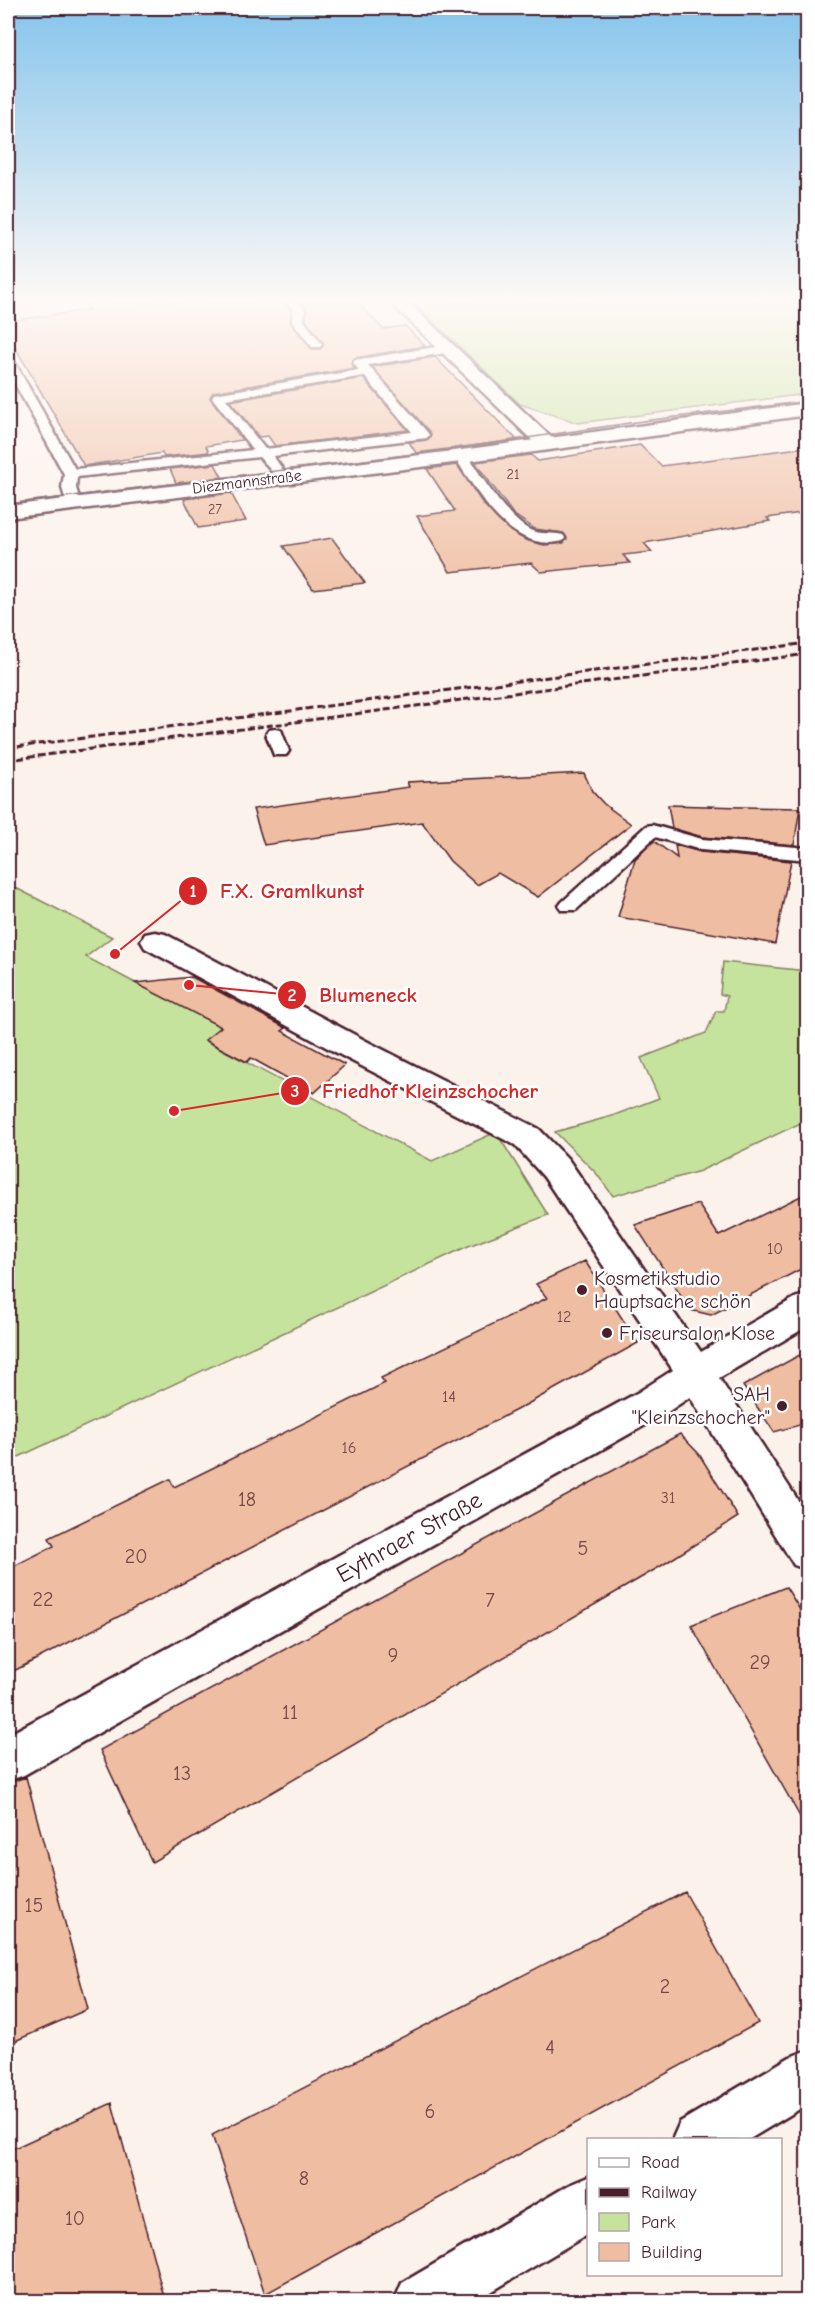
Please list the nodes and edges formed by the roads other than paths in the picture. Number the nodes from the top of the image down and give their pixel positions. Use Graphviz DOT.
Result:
graph roads {
  1 [pos="35,410"];
  2 [pos="228,410"];
  3 [pos="400,410"];
  4 [pos="511,410"];
  5 [pos="801,410"];
  6 [pos="547,444"];
  7 [pos="262,453"];
  8 [pos="461,456"];
  9 [pos="71,474"];
  10 [pos="282,478"];
  11 [pos="74,504"];
  12 [pos="8,512"];
  13 [pos="558,538"];
  14 [pos="275,734"];
  15 [pos="280,751"];
  16 [pos="807,854"];
  17 [pos="569,906"];
  18 [pos="155,941"];
  19 [pos="807,1308"];
  20 [pos="696,1374"];
  21 [pos="807,1552"];
  22 [pos="8,1759"];
  23 [pos="807,2075"];
  24 [pos="700,2138"];
  25 [pos="587,2205"];
  26 [pos="421,2301"];
  1 -- 9 [label="lane"];
  2 -- 7 [label="lane"];
  3 -- 7 [label="lane"];
  4 -- 6 [label="street"];
  5 -- 6 [label="street, Diezmannstraße"];
  6 -- 8 [label="street, Diezmannstraße"];
  7 -- 9 [label="lane"];
  7 -- 10 [label="lane"];
  8 -- 10 [label="street, Diezmannstraße"];
  8 -- 13 [label="lane"];
  9 -- 11 [label="lane"];
  10 -- 11 [label="street, Diezmannstraße"];
  11 -- 12 [label="street, Diezmannstraße"];
  14 -- 15 [label="lane"];
  16 -- 17 [label="lane"];
  18 -- 20 [label="street"];
  19 -- 20 [label="street, Eythraer Straße"];
  20 -- 21 [label="street"];
  20 -- 22 [label="street, Eythraer Straße"];
  23 -- 24 [label="street"];
  25 -- 26 [label="street"];
}
